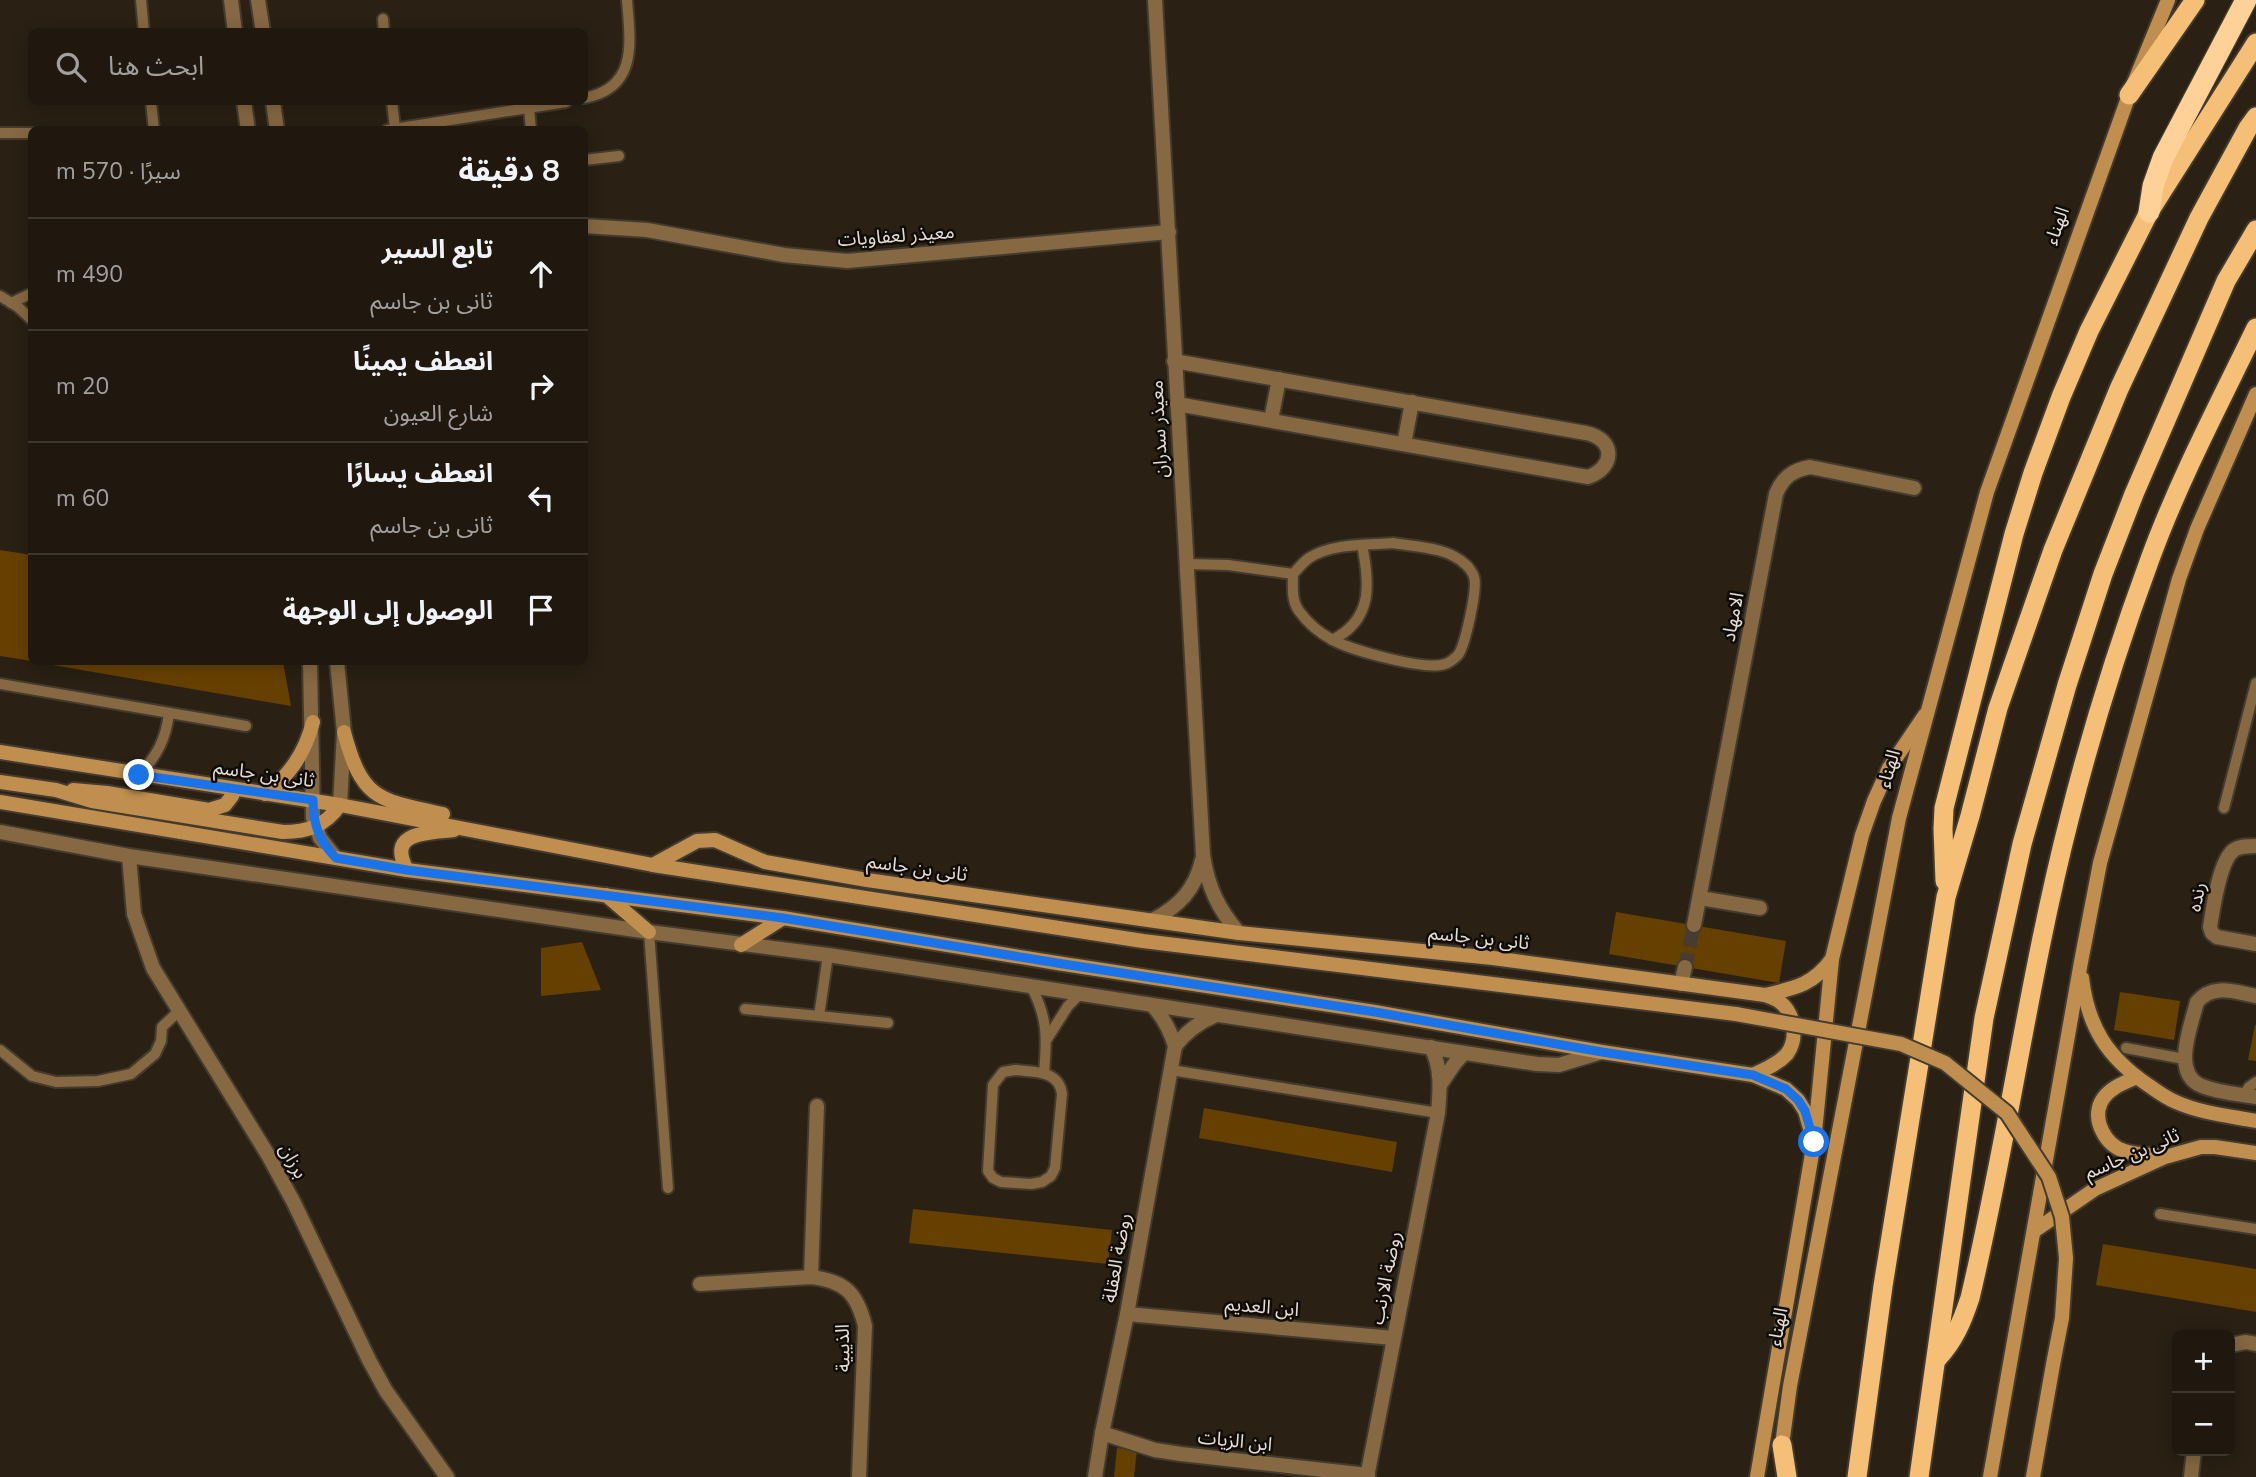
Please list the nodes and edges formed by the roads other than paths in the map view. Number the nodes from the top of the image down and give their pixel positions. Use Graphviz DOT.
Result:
graph roads {
  1 [pos="141,0"];
  2 [pos="231,0"];
  3 [pos="258,0"];
  4 [pos="627,0"];
  5 [pos="1155,0"];
  6 [pos="2168,0"];
  7 [pos="2195,0"];
  8 [pos="2246,0"];
  9 [pos="383,19"];
  10 [pos="144,28"];
  11 [pos="234,28"];
  12 [pos="262,28"];
  13 [pos="384,28"];
  14 [pos="2256,43"];
  15 [pos="2129,95"];
  16 [pos="588,98"];
  17 [pos="151,105"];
  18 [pos="244,105"];
  19 [pos="273,105"];
  20 [pos="392,105"];
  21 [pos="548,105"];
  22 [pos="529,108"];
  23 [pos="2256,117"];
  24 [pos="154,126"];
  25 [pos="247,126"];
  26 [pos="276,126"];
  27 [pos="391,126"];
  28 [pos="411,126"];
  29 [pos="531,126"];
  30 [pos="0,133"];
  31 [pos="28,133"];
  32 [pos="620,156"];
  33 [pos="588,160"];
  34 [pos="2148,212"];
  35 [pos="588,226"];
  36 [pos="2256,230"];
  37 [pos="1169,232"];
  38 [pos="28,295"];
  39 [pos="0,296"];
  40 [pos="11,303"];
  41 [pos="28,317"];
  42 [pos="2256,328"];
  43 [pos="1174,361"];
  44 [pos="1279,379"];
  45 [pos="1412,402"];
  46 [pos="2254,402"];
  47 [pos="1177,404"];
  48 [pos="1271,420"];
  49 [pos="1404,444"];
  50 [pos="1914,488"];
  51 [pos="1362,545"];
  52 [pos="1186,564"];
  53 [pos="1293,574"];
  54 [pos="1332,640"];
  55 [pos="310,665"];
  56 [pos="337,665"];
  57 [pos="2256,683"];
  58 [pos="0,684"];
  59 [pos="1930,708"];
  60 [pos="169,713"];
  61 [pos="313,722"];
  62 [pos="246,726"];
  63 [pos="344,732"];
  64 [pos="0,752"];
  65 [pos="139,775"];
  66 [pos="0,782"];
  67 [pos="56,790"];
  68 [pos="234,790"];
  69 [pos="265,794"];
  70 [pos="313,800"];
  71 [pos="0,802"];
  72 [pos="340,805"];
  73 [pos="2224,808"];
  74 [pos="316,827"];
  75 [pos="469,828"];
  76 [pos="0,832"];
  77 [pos="2256,846"];
  78 [pos="592,854"];
  79 [pos="1203,855"];
  80 [pos="129,856"];
  81 [pos="336,858"];
  82 [pos="653,865"];
  83 [pos="407,870"];
  84 [pos="605,894"];
  85 [pos="1946,897"];
  86 [pos="1700,898"];
  87 [pos="1760,908"];
  88 [pos="783,918"];
  89 [pos="1153,920"];
  90 [pos="1694,925"];
  91 [pos="649,932"];
  92 [pos="1239,933"];
  93 [pos="2256,944"];
  94 [pos="741,945"];
  95 [pos="828,955"];
  96 [pos="1832,959"];
  97 [pos="2081,962"];
  98 [pos="1685,967"];
  99 [pos="1681,984"];
  100 [pos="1032,988"];
  101 [pos="1079,995"];
  102 [pos="1765,995"];
  103 [pos="2256,996"];
  104 [pos="1153,1006"];
  105 [pos="745,1009"];
  106 [pos="180,1010"];
  107 [pos="1217,1014"];
  108 [pos="819,1016"];
  109 [pos="888,1024"];
  110 [pos="1047,1039"];
  111 [pos="1175,1046"];
  112 [pos="1431,1048"];
  113 [pos="2126,1048"];
  114 [pos="0,1050"];
  115 [pos="1602,1052"];
  116 [pos="1464,1053"];
  117 [pos="2184,1059"];
  118 [pos="1171,1070"];
  119 [pos="1044,1073"];
  120 [pos="1753,1075"];
  121 [pos="2137,1077"];
  122 [pos="2256,1082"];
  123 [pos="1440,1085"];
  124 [pos="2250,1096"];
  125 [pos="817,1106"];
  126 [pos="1438,1113"];
  127 [pos="2256,1121"];
  128 [pos="1814,1142"];
  129 [pos="2256,1153"];
  130 [pos="2165,1157"];
  131 [pos="668,1188"];
  132 [pos="2160,1214"];
  133 [pos="2256,1228"];
  134 [pos="2035,1231"];
  135 [pos="811,1277"];
  136 [pos="700,1283"];
  137 [pos="1127,1314"];
  138 [pos="1394,1338"];
  139 [pos="2235,1344"];
  140 [pos="2256,1344"];
  141 [pos="1936,1360"];
  142 [pos="1102,1433"];
  143 [pos="1782,1445"];
  144 [pos="2193,1456"];
  145 [pos="1367,1476"];
  146 [pos="447,1477"];
  147 [pos="859,1477"];
  148 [pos="1095,1477"];
  149 [pos="1756,1477"];
  150 [pos="1777,1477"];
  151 [pos="1787,1477"];
  152 [pos="1857,1477"];
  153 [pos="1919,1477"];
  154 [pos="1990,1477"];
  155 [pos="2033,1477"];
  156 [pos="2191,1477"];
  1 -- 10 [label="lane"];
  2 -- 11 [label="street"];
  3 -- 12 [label="street"];
  4 -- 16 [label="lane"];
  5 -- 37 [label="street, معيذر سدران"];
  6 -- 15 [label="main road, الهناء"];
  7 -- 15 [label="highway"];
  8 -- 34 [label="highway"];
  9 -- 13 [label="lane"];
  14 -- 34 [label="highway"];
  15 -- 59 [label="main road, الهناء"];
  17 -- 24 [label="lane"];
  18 -- 25 [label="street"];
  19 -- 26 [label="street"];
  20 -- 27 [label="lane"];
  21 -- 22 [label="lane"];
  22 -- 28 [label="lane"];
  22 -- 29 [label="lane"];
  23 -- 85 [label="highway"];
  30 -- 31 [label="lane"];
  32 -- 33 [label="lane"];
  34 -- 85 [label="highway"];
  35 -- 37 [label="street, معيذر لعفاويات"];
  36 -- 141 [label="highway"];
  37 -- 43 [label="street, معيذر سدران"];
  38 -- 40 [label="lane"];
  39 -- 40 [label="lane"];
  40 -- 41 [label="lane"];
  42 -- 141 [label="highway"];
  43 -- 44 [label="street"];
  43 -- 47 [label="street, معيذر سدران"];
  44 -- 45 [label="street"];
  44 -- 48 [label="street"];
  45 -- 49 [label="street"];
  45 -- 49 [label="street"];
  46 -- 97 [label="main road"];
  47 -- 48 [label="street"];
  47 -- 52 [label="street, معيذر سدران"];
  48 -- 49 [label="street"];
  50 -- 86 [label="street, الامهاد"];
  51 -- 53 [label="lane"];
  51 -- 54 [label="lane"];
  51 -- 54 [label="lane"];
  52 -- 53 [label="lane"];
  52 -- 79 [label="street, معيذر سدران"];
  53 -- 54 [label="lane"];
  55 -- 61 [label="street"];
  56 -- 63 [label="street"];
  57 -- 73 [label="lane"];
  58 -- 60 [label="lane"];
  59 -- 96 [label="main road"];
  59 -- 143 [label="main road, الهناء"];
  60 -- 62 [label="lane"];
  60 -- 65 [label="lane"];
  61 -- 69 [label="main road"];
  61 -- 70 [label="street"];
  63 -- 72 [label="street"];
  63 -- 78 [label="main road"];
  64 -- 65 [label="main road, ثانى بن جاسم"];
  65 -- 68 [label="main road, ثانى بن جاسم"];
  66 -- 67 [label="main road"];
  67 -- 68 [label="main road"];
  67 -- 74 [label="main road"];
  68 -- 69 [label="main road, ثانى بن جاسم"];
  69 -- 70 [label="main road, ثانى بن جاسم"];
  70 -- 72 [label="main road, ثانى بن جاسم"];
  70 -- 74 [label="street"];
  71 -- 81 [label="main road"];
  72 -- 74 [label="main road"];
  72 -- 75 [label="main road, ثانى بن جاسم"];
  74 -- 81 [label="street"];
  75 -- 78 [label="main road, ثانى بن جاسم"];
  75 -- 83 [label="main road"];
  76 -- 80 [label="street"];
  77 -- 93 [label="street, رنده"];
  78 -- 82 [label="main road, ثانى بن جاسم"];
  79 -- 89 [label="street, معيذر سدران"];
  79 -- 92 [label="street, معيذر سدران"];
  80 -- 91 [label="street"];
  80 -- 106 [label="street, برزان"];
  81 -- 83 [label="main road"];
  82 -- 89 [label="main road, ثانى بن جاسم"];
  82 -- 155 [label="main road, bridge"];
  83 -- 84 [label="main road"];
  84 -- 88 [label="main road"];
  84 -- 91 [label="main road"];
  85 -- 152 [label="highway"];
  86 -- 87 [label="street"];
  86 -- 90 [label="street, الامهاد"];
  88 -- 94 [label="main road"];
  88 -- 115 [label="main road"];
  89 -- 92 [label="main road, ثانى بن جاسم"];
  91 -- 94 [label="street"];
  91 -- 131 [label="lane"];
  92 -- 99 [label="main road, ثانى بن جاسم"];
  94 -- 95 [label="street"];
  95 -- 100 [label="street"];
  95 -- 108 [label="lane"];
  96 -- 102 [label="main road, ثانى بن جاسم"];
  96 -- 128 [label="main road"];
  97 -- 121 [label="main road, ثانى بن جاسم"];
  97 -- 134 [label="main road"];
  98 -- 99 [label="street"];
  99 -- 102 [label="main road, ثانى بن جاسم"];
  100 -- 101 [label="street"];
  100 -- 110 [label="lane"];
  101 -- 104 [label="street"];
  101 -- 110 [label="lane"];
  102 -- 120 [label="main road"];
  103 -- 117 [label="street"];
  104 -- 107 [label="street"];
  104 -- 111 [label="street"];
  105 -- 108 [label="lane"];
  106 -- 114 [label="lane"];
  106 -- 146 [label="street, برزان"];
  107 -- 111 [label="street"];
  107 -- 112 [label="street"];
  108 -- 109 [label="lane"];
  110 -- 119 [label="lane"];
  111 -- 118 [label="street, روضة العقلة"];
  112 -- 116 [label="street"];
  112 -- 123 [label="street, روضة الارنب"];
  113 -- 117 [label="lane"];
  115 -- 116 [label="street"];
  115 -- 120 [label="main road"];
  116 -- 123 [label="street"];
  117 -- 124 [label="street"];
  118 -- 126 [label="lane"];
  118 -- 137 [label="street, روضة العقلة"];
  119 -- 119 [label="lane"];
  120 -- 128 [label="main road"];
  121 -- 127 [label="main road, ثانى بن جاسم"];
  121 -- 130 [label="main road"];
  122 -- 124 [label="lane"];
  123 -- 126 [label="street, روضة الارنب"];
  125 -- 135 [label="street"];
  126 -- 138 [label="street, روضة الارنب"];
  128 -- 149 [label="main road"];
  129 -- 130 [label="main road, ثانى بن جاسم"];
  130 -- 134 [label="main road, ثانى بن جاسم"];
  132 -- 133 [label="lane"];
  134 -- 154 [label="main road"];
  135 -- 136 [label="street, الذيبية"];
  135 -- 147 [label="street, الذيبية"];
  137 -- 138 [label="street, ابن العديم"];
  137 -- 142 [label="street, روضة العقلة"];
  138 -- 145 [label="street, روضة الارنب"];
  139 -- 140 [label="street"];
  141 -- 153 [label="highway"];
  142 -- 145 [label="street, ابن الزيات"];
  142 -- 148 [label="street, روضة العقلة"];
  143 -- 150 [label="main road, الهناء"];
  143 -- 151 [label="highway"];
  144 -- 156 [label="street"];
}
